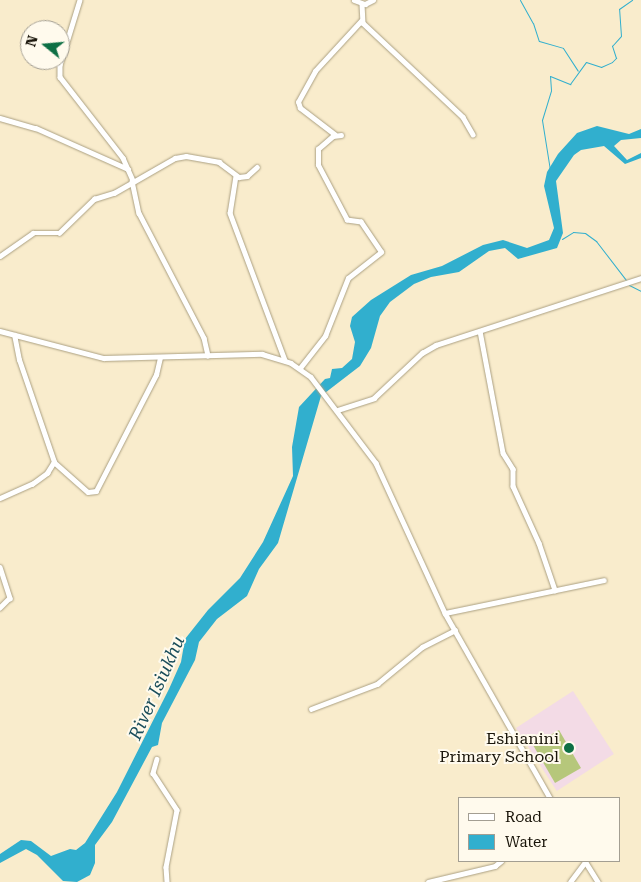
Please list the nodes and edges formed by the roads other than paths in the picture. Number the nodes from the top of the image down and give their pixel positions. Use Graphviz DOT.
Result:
graph roads {
  1 [pos="80,0"];
  2 [pos="354,0"];
  3 [pos="373,0"];
  4 [pos="362,4"];
  5 [pos="361,21"];
  6 [pos="0,118"];
  7 [pos="473,134"];
  8 [pos="335,135"];
  9 [pos="341,135"];
  10 [pos="257,167"];
  11 [pos="128,169"];
  12 [pos="236,176"];
  13 [pos="133,181"];
  14 [pos="0,256"];
  15 [pos="641,278"];
  16 [pos="0,331"];
  17 [pos="480,331"];
  18 [pos="14,335"];
  19 [pos="208,356"];
  20 [pos="160,358"];
  21 [pos="285,360"];
  22 [pos="300,368"];
  23 [pos="338,410"];
  24 [pos="54,462"];
  25 [pos="0,498"];
  26 [pos="0,567"];
  27 [pos="604,580"];
  28 [pos="555,590"];
  29 [pos="0,608"];
  30 [pos="445,613"];
  31 [pos="454,630"];
  32 [pos="311,709"];
  33 [pos="156,759"];
  34 [pos="549,797"];
  35 [pos="501,862"];
  36 [pos="585,862"];
  37 [pos="587,862"];
  38 [pos="167,882"];
  39 [pos="428,882"];
  40 [pos="570,882"];
  41 [pos="598,882"];
  1 -- 11 [label="street"];
  2 -- 4 [label="street"];
  3 -- 4 [label="street"];
  4 -- 5 [label="street"];
  5 -- 7 [label="street"];
  5 -- 8 [label="street"];
  6 -- 11 [label="street"];
  8 -- 9 [label="street"];
  8 -- 22 [label="street"];
  10 -- 12 [label="street"];
  11 -- 13 [label="street"];
  12 -- 13 [label="street"];
  12 -- 21 [label="street"];
  13 -- 14 [label="street"];
  13 -- 19 [label="street"];
  15 -- 17 [label="street"];
  16 -- 18 [label="street"];
  17 -- 23 [label="street"];
  17 -- 28 [label="street"];
  18 -- 20 [label="street"];
  18 -- 24 [label="street"];
  19 -- 20 [label="street"];
  19 -- 21 [label="street"];
  20 -- 24 [label="street"];
  21 -- 22 [label="street"];
  22 -- 23 [label="street"];
  23 -- 30 [label="street"];
  24 -- 25 [label="street"];
  26 -- 29 [label="street"];
  27 -- 28 [label="street"];
  28 -- 30 [label="street"];
  30 -- 31 [label="street"];
  31 -- 32 [label="street"];
  31 -- 34 [label="street"];
  33 -- 38 [label="street"];
  35 -- 39 [label="street"];
  36 -- 40 [label="street"];
  37 -- 41 [label="street"];
}
